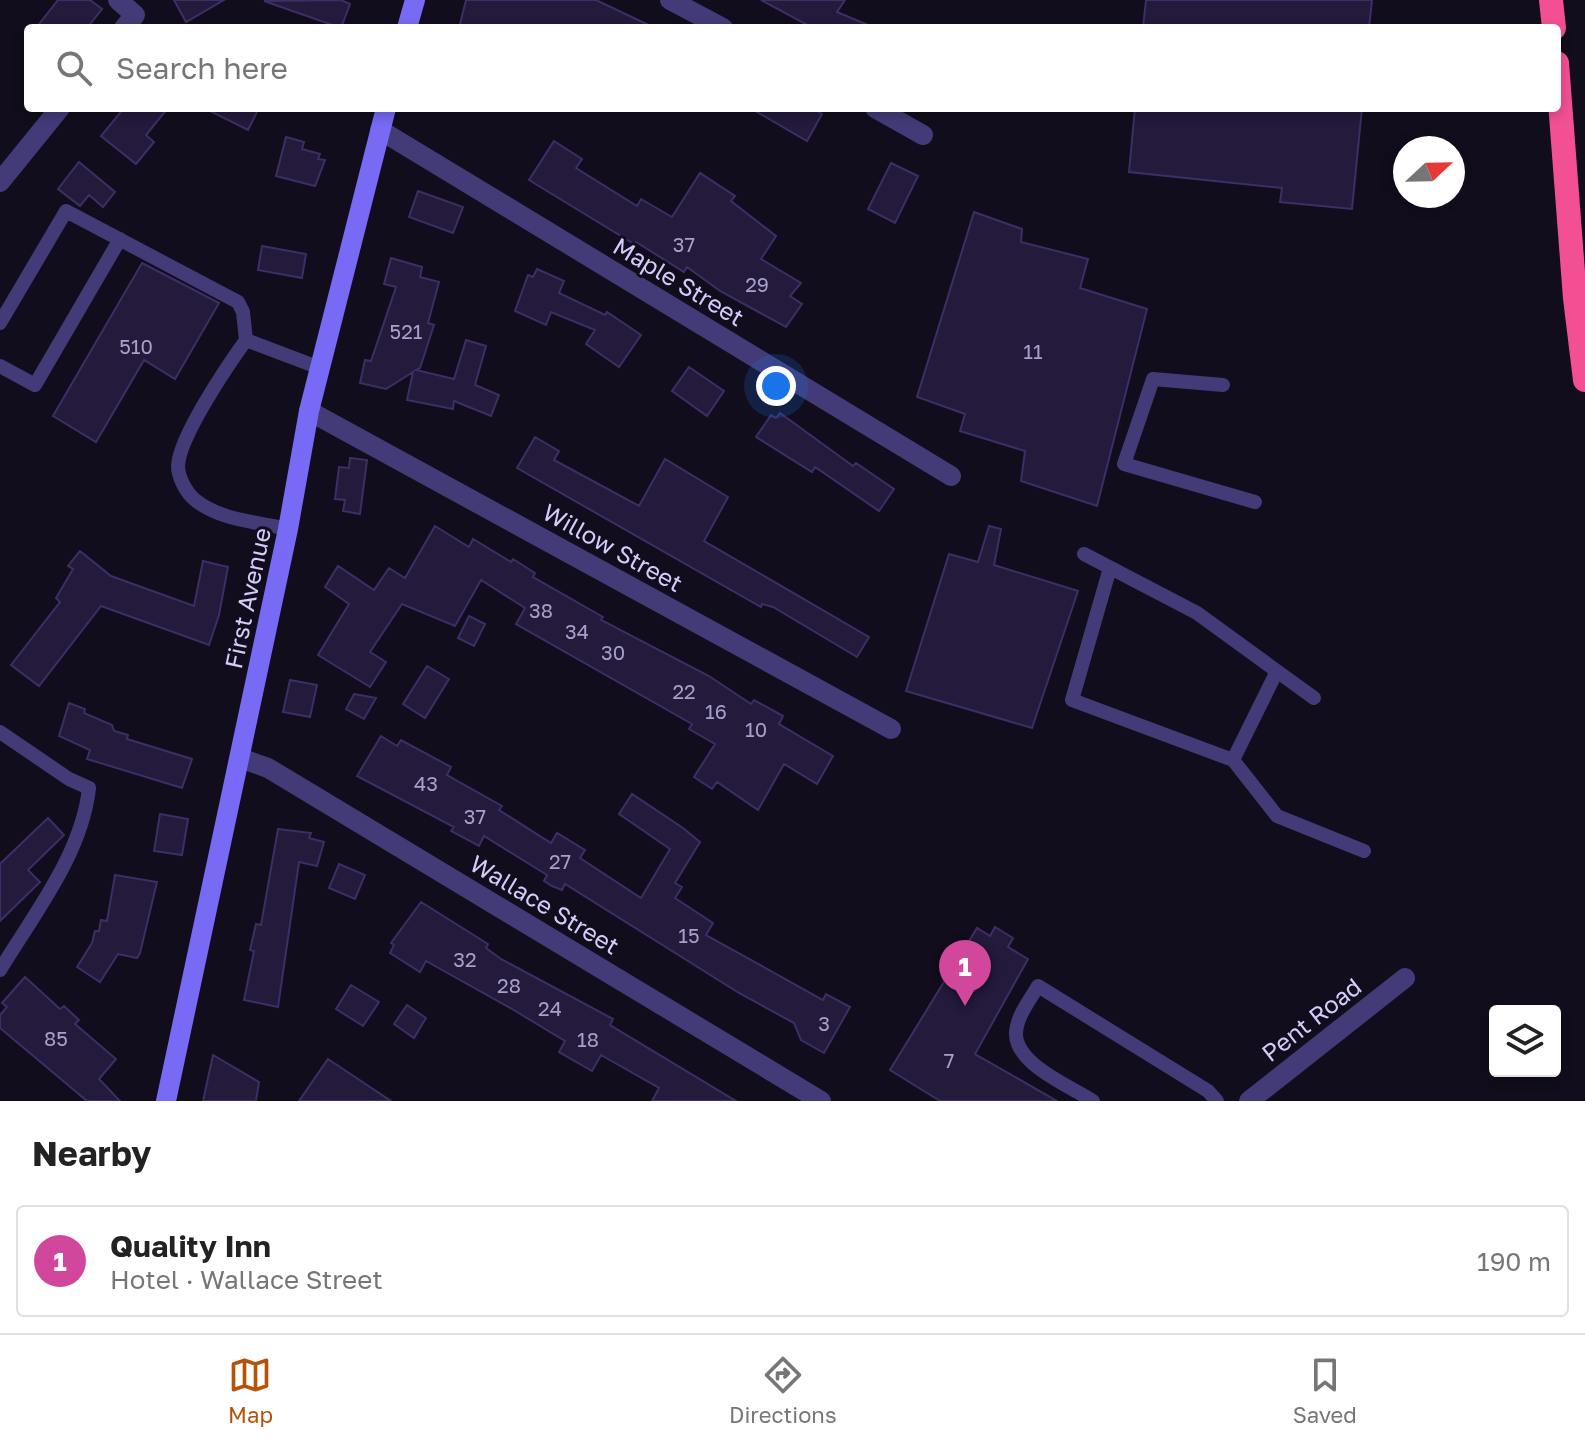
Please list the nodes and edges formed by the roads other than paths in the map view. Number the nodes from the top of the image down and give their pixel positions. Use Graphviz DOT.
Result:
graph roads {
  1 [pos="118,0"];
  2 [pos="415,0"];
  3 [pos="670,0"];
  4 [pos="1551,0"];
  5 [pos="129,21"];
  6 [pos="408,24"];
  7 [pos="715,24"];
  8 [pos="1554,24"];
  9 [pos="57,112"];
  10 [pos="385,112"];
  11 [pos="882,112"];
  12 [pos="1561,112"];
  13 [pos="380,130"];
  14 [pos="923,135"];
  15 [pos="0,182"];
  16 [pos="120,239"];
  17 [pos="0,323"];
  18 [pos="246,340"];
  19 [pos="0,366"];
  20 [pos="320,368"];
  21 [pos="1585,380"];
  22 [pos="1223,385"];
  23 [pos="309,411"];
  24 [pos="951,476"];
  25 [pos="1255,502"];
  26 [pos="288,529"];
  27 [pos="1084,554"];
  28 [pos="1110,568"];
  29 [pos="1277,671"];
  30 [pos="1314,698"];
  31 [pos="891,729"];
  32 [pos="0,732"];
  33 [pos="240,758"];
  34 [pos="1233,760"];
  35 [pos="1364,851"];
  36 [pos="0,970"];
  37 [pos="1405,978"];
  38 [pos="166,1101"];
  39 [pos="821,1101"];
  40 [pos="1093,1101"];
  41 [pos="1217,1101"];
  42 [pos="1249,1101"];
  1 -- 5 [label="street"];
  2 -- 6 [label="main road"];
  3 -- 7 [label="street"];
  4 -- 8 [label="highway"];
  9 -- 15 [label="street"];
  10 -- 13 [label="main road, First Avenue"];
  11 -- 14 [label="street"];
  12 -- 21 [label="highway"];
  13 -- 20 [label="main road, First Avenue"];
  13 -- 24 [label="street, Maple Street"];
  16 -- 17 [label="lane"];
  16 -- 18 [label="lane"];
  16 -- 19 [label="lane"];
  18 -- 20 [label="lane"];
  18 -- 26 [label="lane"];
  20 -- 23 [label="main road, First Avenue"];
  22 -- 25 [label="lane"];
  23 -- 26 [label="main road, First Avenue"];
  23 -- 31 [label="street, Willow Street"];
  26 -- 33 [label="main road, First Avenue"];
  27 -- 28 [label="lane"];
  28 -- 29 [label="lane"];
  28 -- 34 [label="lane"];
  29 -- 30 [label="lane"];
  29 -- 34 [label="lane"];
  32 -- 36 [label="lane"];
  33 -- 38 [label="main road, First Avenue"];
  33 -- 39 [label="street, Wallace Street"];
  34 -- 35 [label="lane"];
  37 -- 42 [label="street, Pent Road"];
  40 -- 41 [label="lane"];
}
